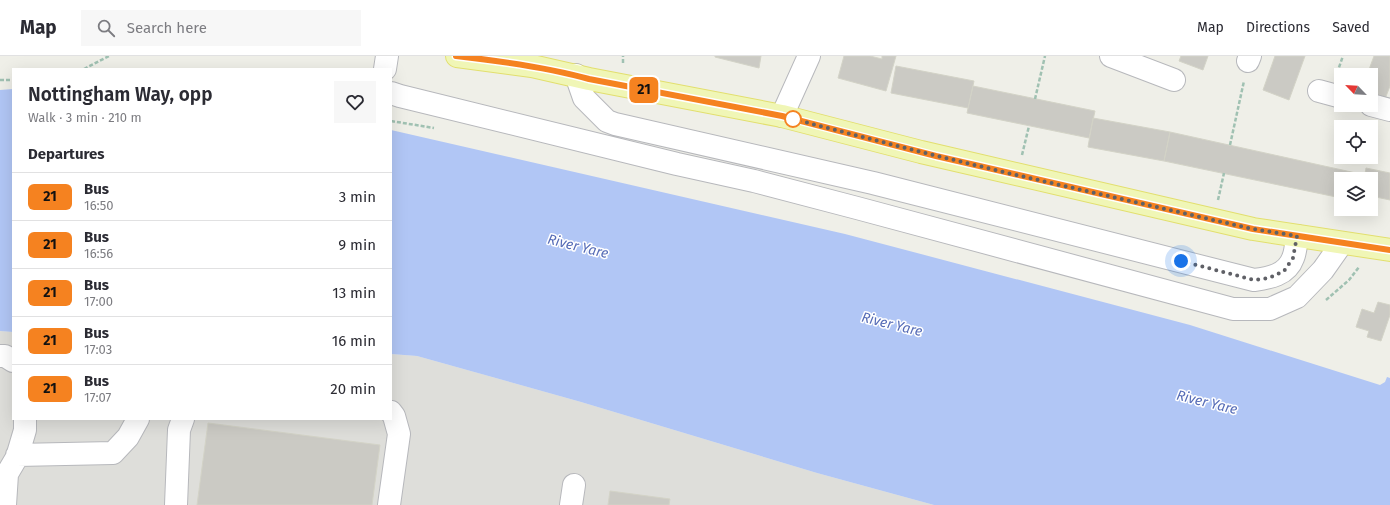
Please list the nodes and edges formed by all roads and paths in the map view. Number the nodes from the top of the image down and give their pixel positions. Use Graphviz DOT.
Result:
graph roads {
  1 [pos="109,56"];
  2 [pos="387,56"];
  3 [pos="456,56"];
  4 [pos="809,56"];
  5 [pos="1045,56"];
  6 [pos="1110,56"];
  7 [pos="1249,59"];
  8 [pos="86,68"];
  9 [pos="385,68"];
  10 [pos="576,75"];
  11 [pos="0,80"];
  12 [pos="12,80"];
  13 [pos="1174,80"];
  14 [pos="1318,91"];
  15 [pos="392,93"];
  16 [pos="1334,95"];
  17 [pos="1035,99"];
  18 [pos="1378,107"];
  19 [pos="1390,110"];
  20 [pos="782,116"];
  21 [pos="1028,126"];
  22 [pos="1230,145"];
  23 [pos="1224,173"];
  24 [pos="1018,175"];
  25 [pos="1214,220"];
  26 [pos="1297,236"];
  27 [pos="1342,242"];
  28 [pos="1390,250"];
  29 [pos="0,356"];
  30 [pos="12,360"];
  31 [pos="392,413"];
  32 [pos="25,420"];
  33 [pos="137,420"];
  34 [pos="183,420"];
  35 [pos="17,454"];
  36 [pos="3,474"];
  37 [pos="5,505"];
  38 [pos="176,505"];
  39 [pos="389,505"];
  1 -- 8 [label="path"];
  2 -- 9 [label="street"];
  3 -- 10 [label="main road"];
  4 -- 20 [label="street"];
  5 -- 17 [label="path"];
  6 -- 13 [label="street"];
  7 -- 22 [label="path"];
  10 -- 20 [label="main road"];
  10 -- 26 [label="street"];
  11 -- 12 [label="path"];
  14 -- 16 [label="street"];
  15 -- 27 [label="street"];
  18 -- 19 [label="street"];
  20 -- 24 [label="main road"];
  21 -- 24 [label="path"];
  23 -- 25 [label="path"];
  24 -- 25 [label="main road"];
  25 -- 26 [label="main road"];
  26 -- 27 [label="main road"];
  27 -- 28 [label="main road"];
  29 -- 30 [label="street"];
  31 -- 39 [label="street"];
  32 -- 35 [label="street"];
  33 -- 35 [label="street"];
  34 -- 38 [label="street"];
  35 -- 36 [label="street"];
  36 -- 37 [label="street"];
}
